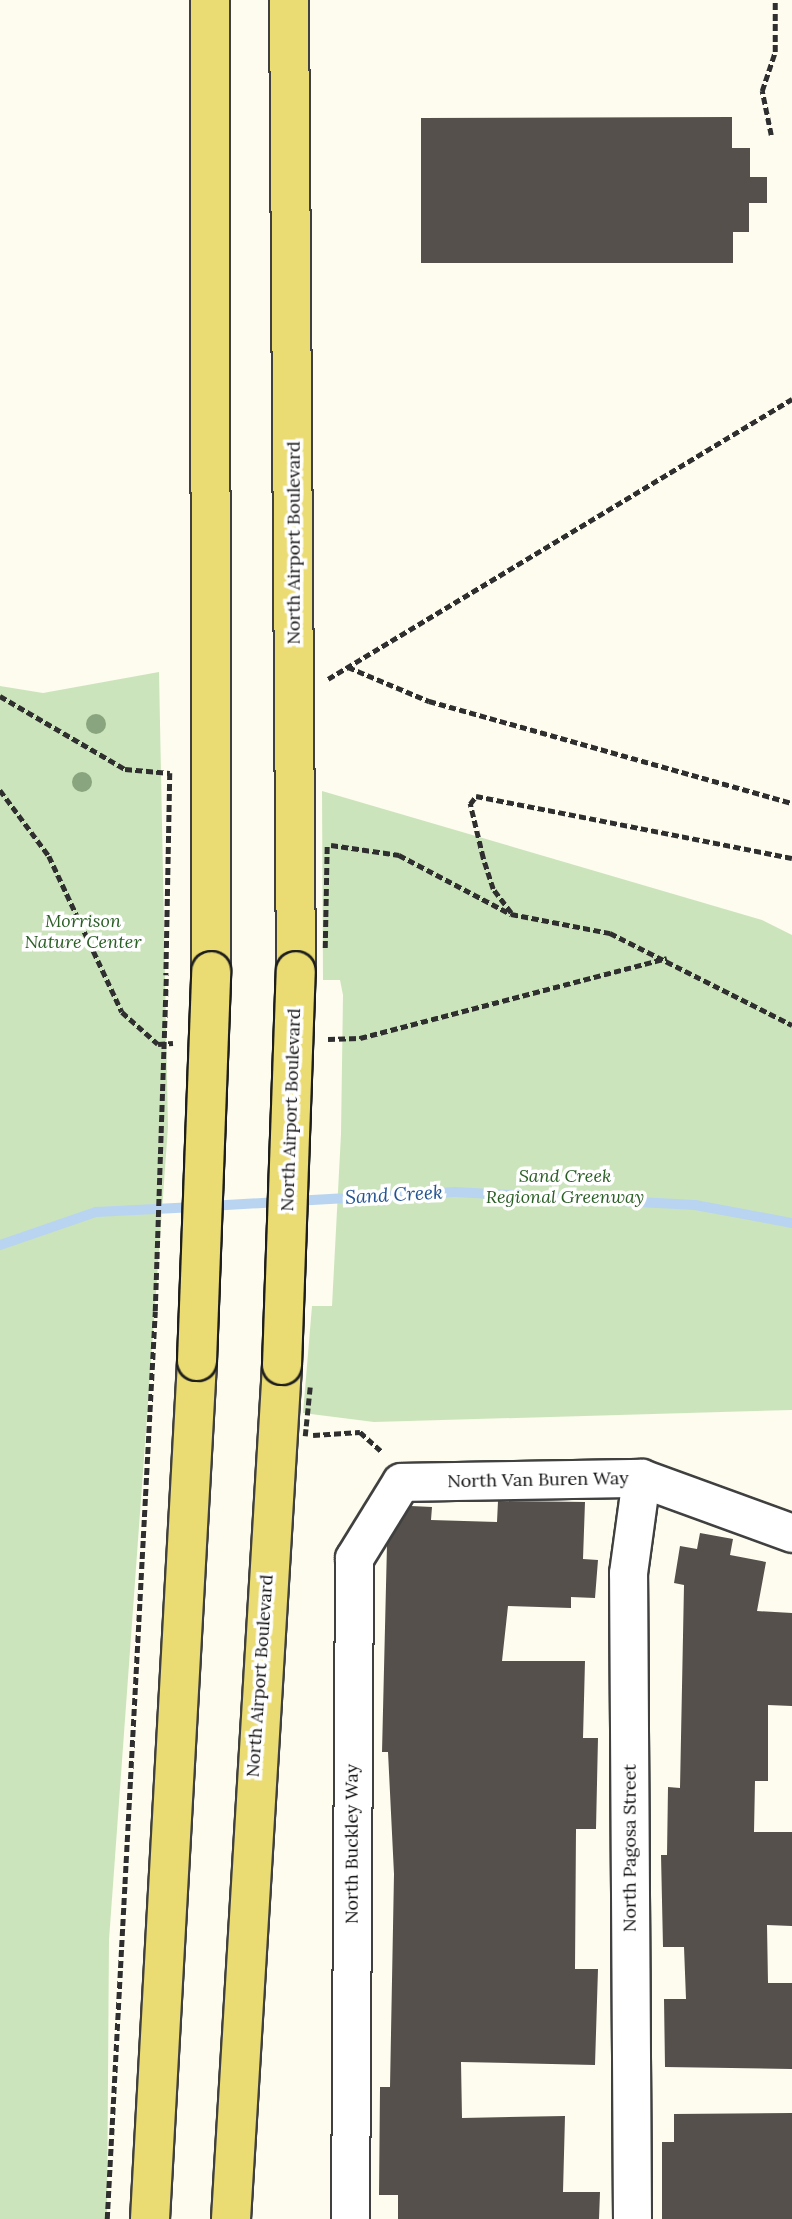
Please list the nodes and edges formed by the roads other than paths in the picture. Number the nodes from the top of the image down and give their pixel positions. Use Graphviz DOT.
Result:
graph roads {
  1 [pos="210,0"];
  2 [pos="289,0"];
  3 [pos="641,1478"];
  4 [pos="401,1482"];
  5 [pos="792,1533"];
  6 [pos="150,2219"];
  7 [pos="231,2219"];
  8 [pos="350,2219"];
  9 [pos="632,2219"];
  1 -- 6 [label="main road, bridge"];
  2 -- 7 [label="main road, North Airport Boulevard, bridge"];
  3 -- 4 [label="street, North Van Buren Way"];
  3 -- 5 [label="street, North Van Buren Way"];
  3 -- 9 [label="street, North Pagosa Street"];
  4 -- 8 [label="street, North Buckley Way"];
}
